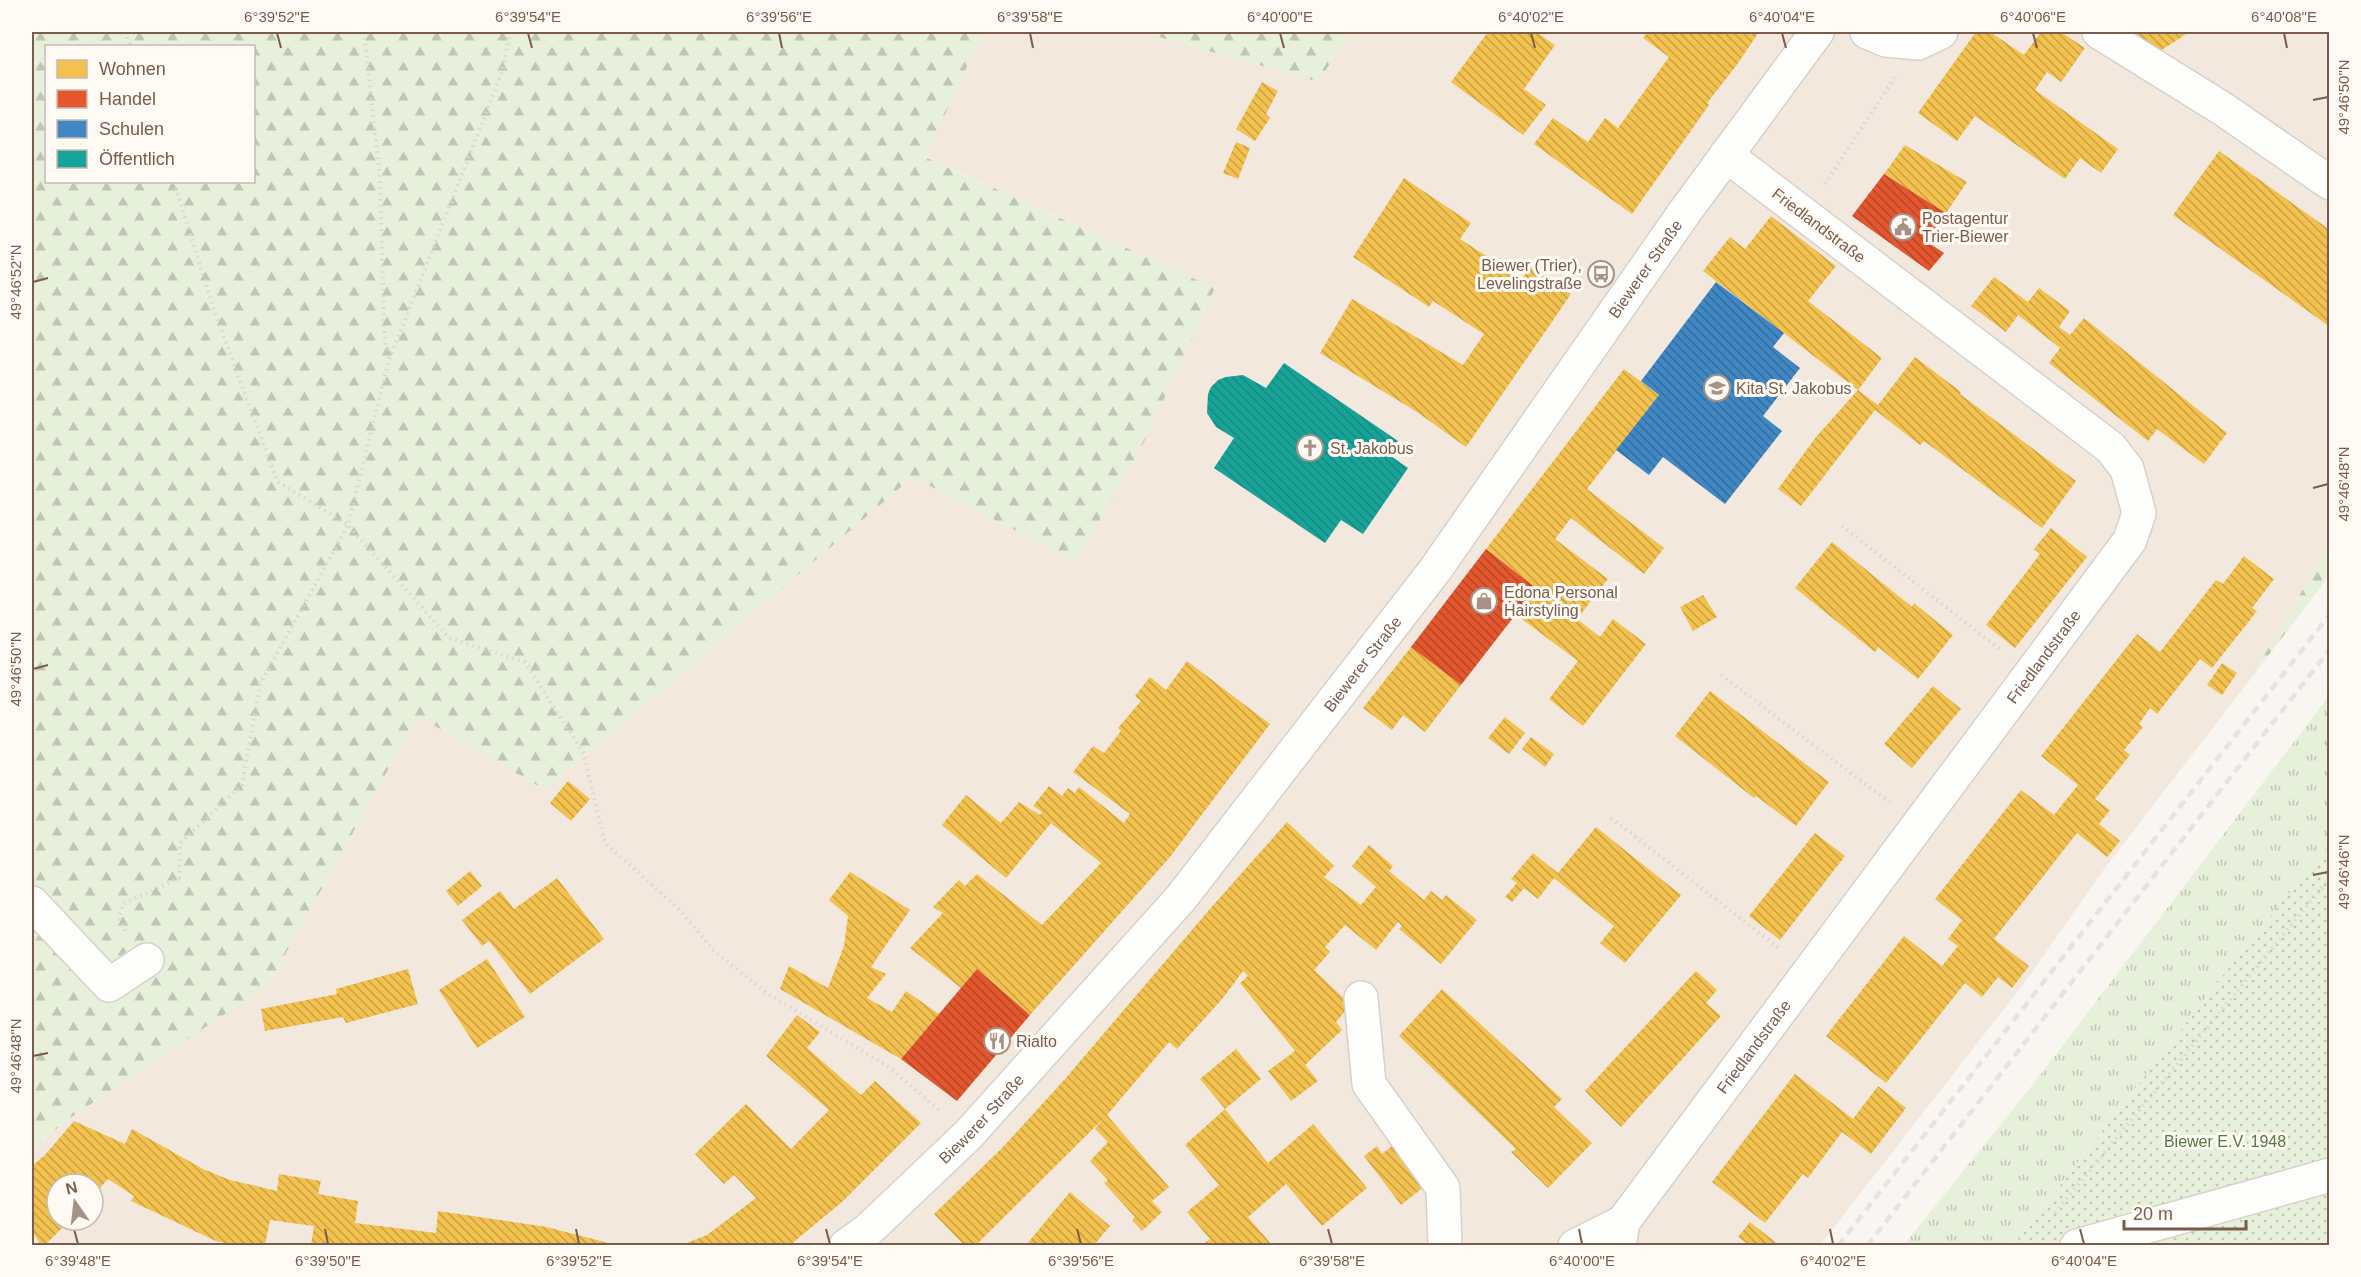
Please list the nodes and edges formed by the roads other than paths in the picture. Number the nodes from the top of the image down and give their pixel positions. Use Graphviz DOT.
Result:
graph roads {
  1 [pos="1817,32"];
  2 [pos="1867,32"];
  3 [pos="2099,32"];
  4 [pos="1930,37"];
  5 [pos="1726,154"];
  6 [pos="2330,183"];
  7 [pos="32,903"];
  8 [pos="137,947"];
  9 [pos="1360,998"];
  10 [pos="2330,1175"];
  11 [pos="1621,1234"];
  12 [pos="846,1245"];
  13 [pos="1445,1245"];
  14 [pos="1575,1245"];
  15 [pos="2077,1245"];
  1 -- 5 [label="street, Biewerer Straße"];
  2 -- 4 [label="street"];
  3 -- 6 [label="street"];
  5 -- 11 [label="street, Friedlandstraße"];
  5 -- 12 [label="street, Biewerer Straße"];
  7 -- 8 [label="street"];
  9 -- 13 [label="street"];
  10 -- 15 [label="street"];
  11 -- 14 [label="street"];
}
